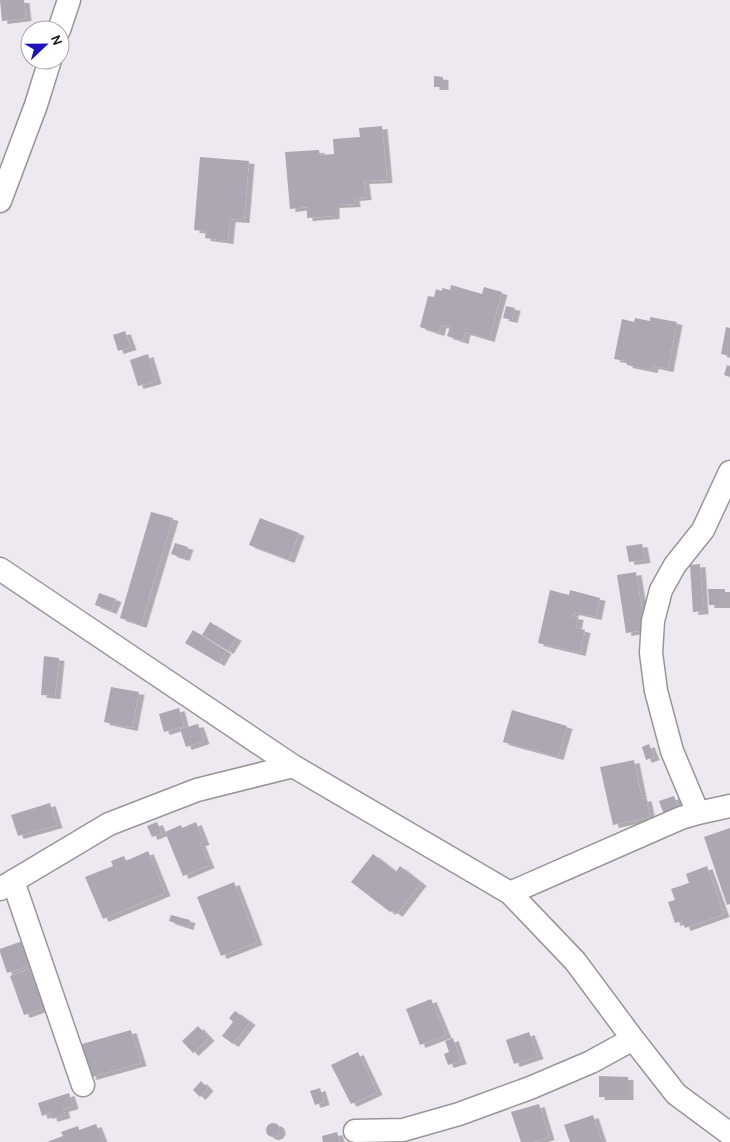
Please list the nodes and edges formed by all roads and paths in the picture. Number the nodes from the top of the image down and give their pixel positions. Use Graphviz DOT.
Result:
graph roads {
  1 [pos="69,0"];
  2 [pos="63,20"];
  3 [pos="47,70"];
  4 [pos="0,201"];
  5 [pos="730,472"];
  6 [pos="0,569"];
  7 [pos="293,766"];
  8 [pos="730,806"];
  9 [pos="698,813"];
  10 [pos="7,885"];
  11 [pos="510,893"];
  12 [pos="633,1039"];
  13 [pos="84,1084"];
  14 [pos="355,1130"];
  15 [pos="730,1134"];
  1 -- 2 [label="street"];
  3 -- 4 [label="street"];
  5 -- 9 [label="street"];
  6 -- 7 [label="street"];
  7 -- 10 [label="street"];
  7 -- 11 [label="street"];
  8 -- 9 [label="street"];
  9 -- 11 [label="street"];
  10 -- 13 [label="street"];
  11 -- 12 [label="street"];
  12 -- 14 [label="street"];
  12 -- 15 [label="street"];
}
